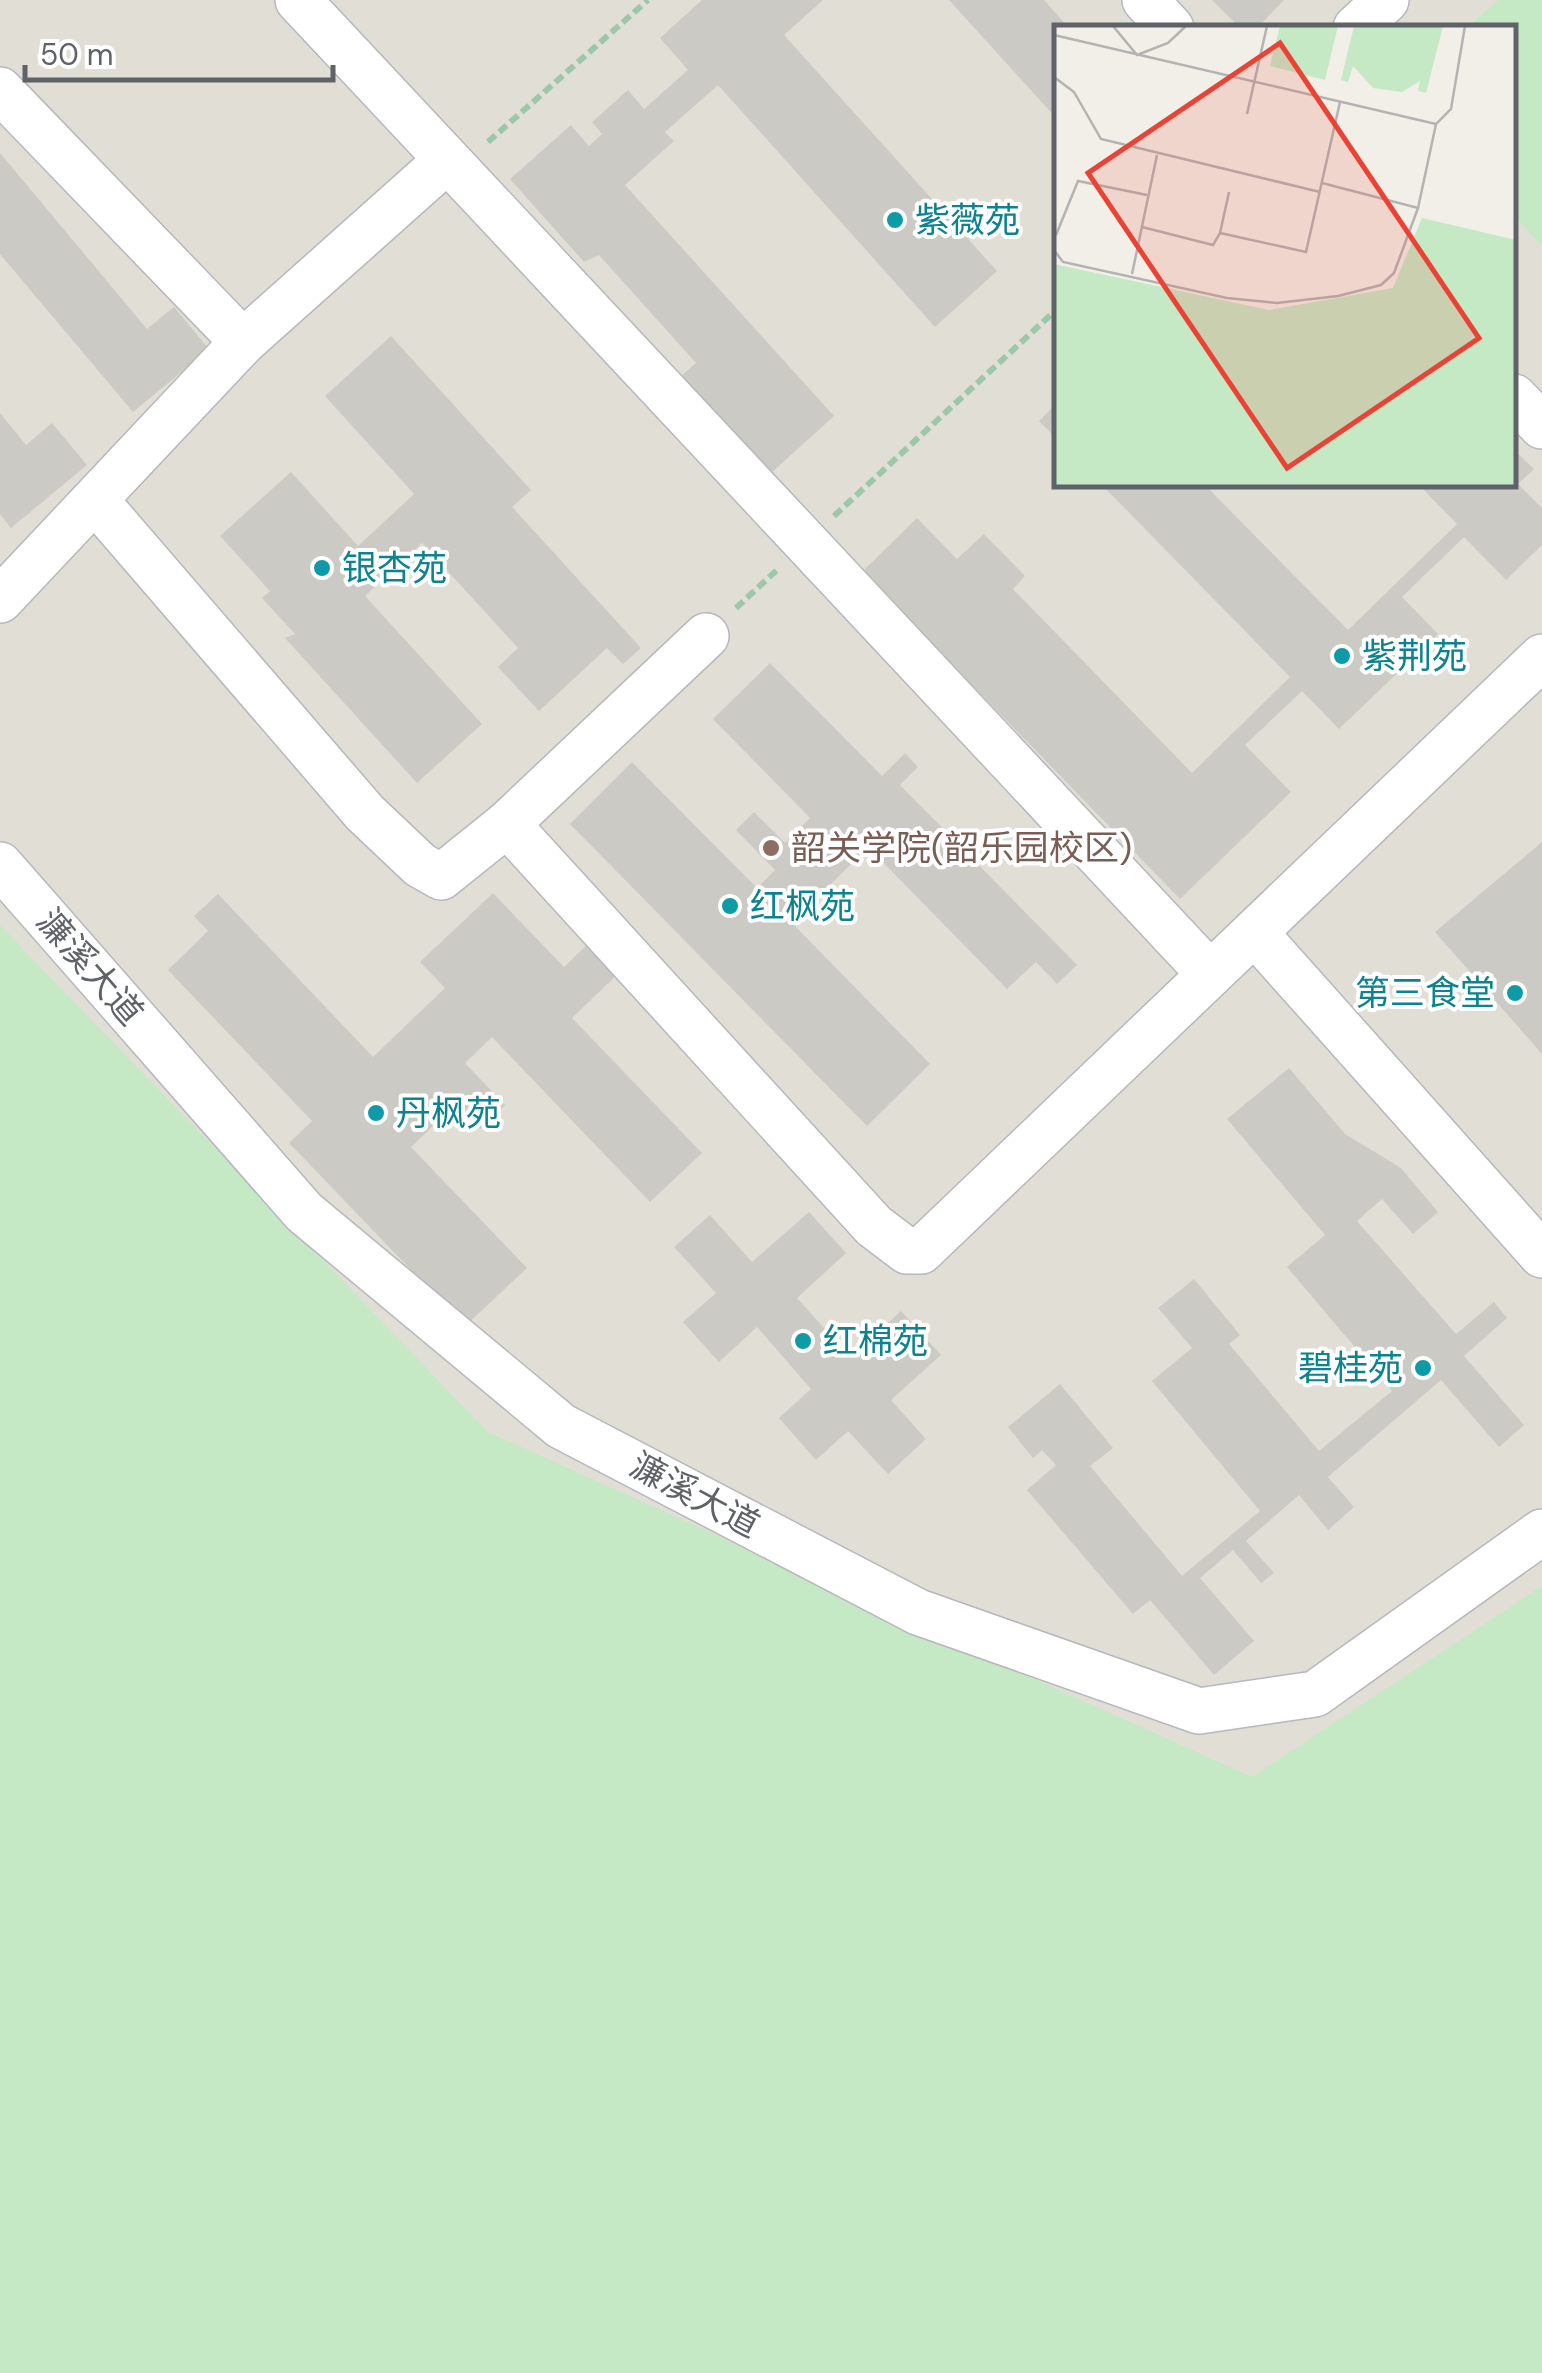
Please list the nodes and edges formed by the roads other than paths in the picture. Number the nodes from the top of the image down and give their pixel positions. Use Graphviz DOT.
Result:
graph roads {
  1 [pos="298,0"];
  2 [pos="1145,0"];
  3 [pos="1386,0"];
  4 [pos="1168,25"];
  5 [pos="1359,25"];
  6 [pos="0,90"];
  7 [pos="450,166"];
  8 [pos="243,342"];
  9 [pos="1517,399"];
  10 [pos="1542,426"];
  11 [pos="96,500"];
  12 [pos="0,600"];
  13 [pos="706,636"];
  14 [pos="1542,657"];
  15 [pos="507,824"];
  16 [pos="0,865"];
  17 [pos="1255,933"];
  18 [pos="1209,973"];
  19 [pos="1542,1255"];
  20 [pos="1542,1532"];
  1 -- 7 [label="lane"];
  2 -- 4 [label="lane"];
  3 -- 5 [label="lane"];
  6 -- 8 [label="lane"];
  7 -- 8 [label="lane"];
  7 -- 18 [label="lane"];
  8 -- 11 [label="lane"];
  9 -- 10 [label="lane"];
  11 -- 12 [label="lane"];
  11 -- 15 [label="lane"];
  13 -- 15 [label="lane"];
  14 -- 17 [label="lane"];
  15 -- 18 [label="lane"];
  16 -- 20 [label="lane, 濂溪大道"];
  17 -- 18 [label="lane"];
  17 -- 19 [label="lane"];
}
